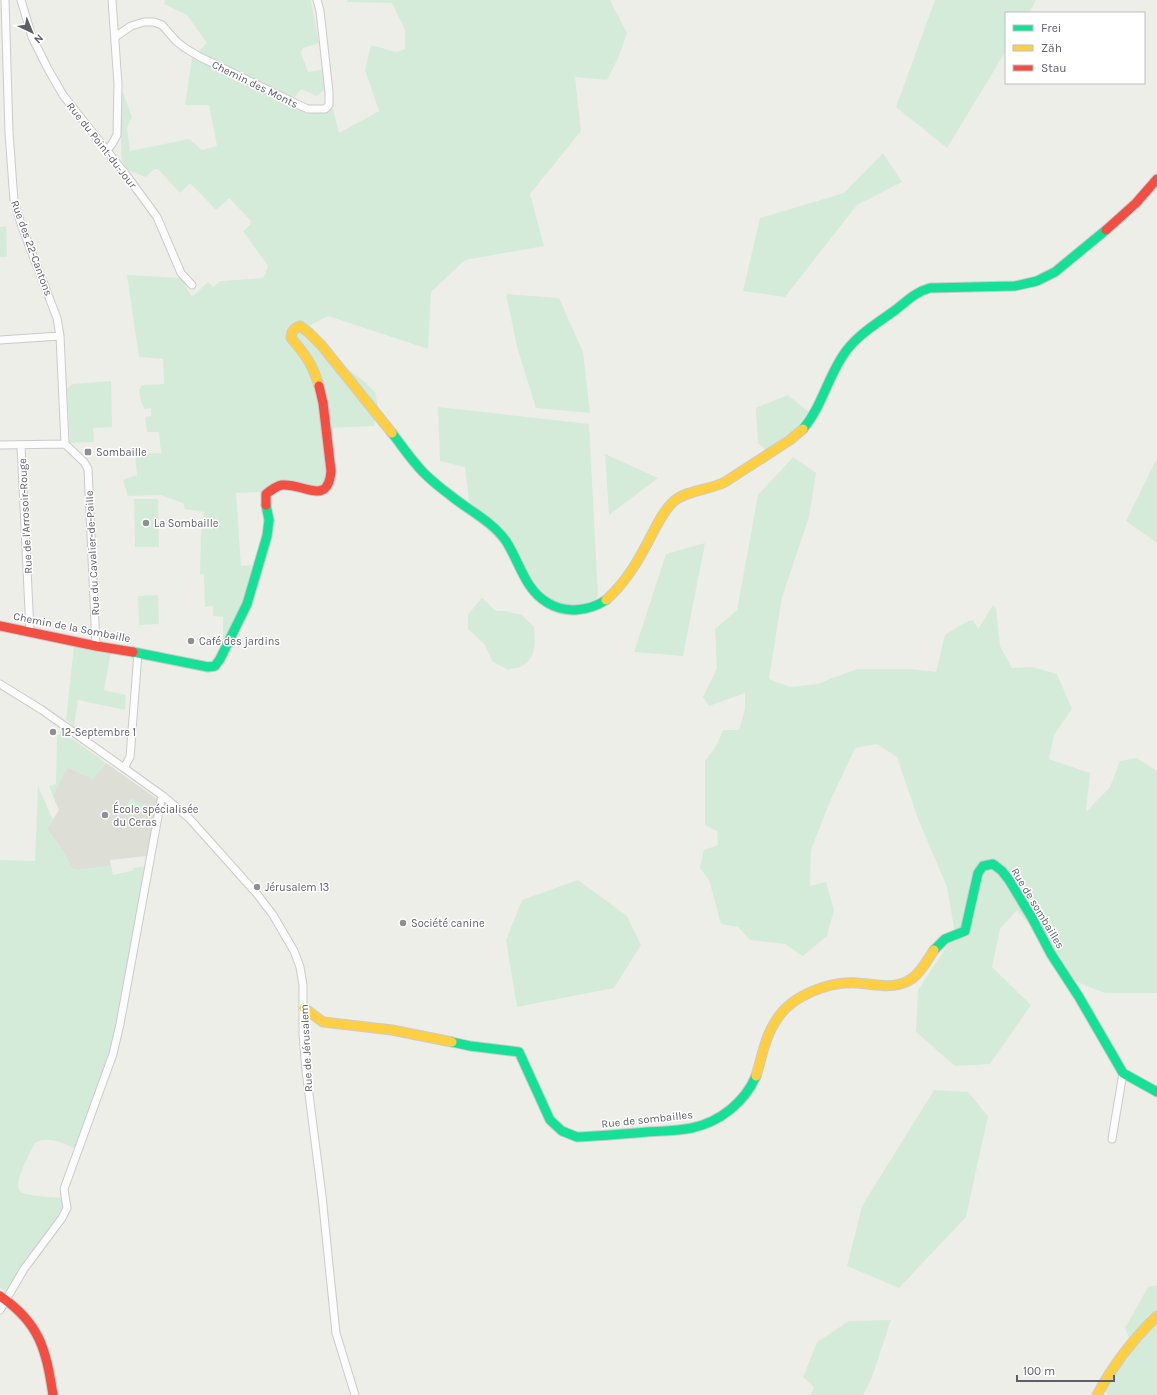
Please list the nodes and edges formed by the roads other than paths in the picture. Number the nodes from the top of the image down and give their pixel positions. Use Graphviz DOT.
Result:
graph roads {
  1 [pos="5,0"];
  2 [pos="21,0"];
  3 [pos="112,0"];
  4 [pos="317,0"];
  5 [pos="115,37"];
  6 [pos="0,82"];
  7 [pos="8,82"];
  8 [pos="107,150"];
  9 [pos="1157,179"];
  10 [pos="192,284"];
  11 [pos="60,336"];
  12 [pos="0,340"];
  13 [pos="65,444"];
  14 [pos="0,445"];
  15 [pos="21,445"];
  16 [pos="0,626"];
  17 [pos="30,631"];
  18 [pos="96,646"];
  19 [pos="138,653"];
  20 [pos="1,686"];
  21 [pos="124,768"];
  22 [pos="163,796"];
  23 [pos="304,1008"];
  24 [pos="1123,1073"];
  25 [pos="1157,1092"];
  26 [pos="1112,1139"];
  27 [pos="3,1297"];
  28 [pos="0,1310"];
  29 [pos="1157,1316"];
  30 [pos="53,1395"];
  31 [pos="355,1395"];
  32 [pos="1097,1395"];
  1 -- 7 [label="street, Rue des 22-Cantons"];
  2 -- 8 [label="street, Rue du Point-du-Jour"];
  3 -- 5 [label="street"];
  4 -- 5 [label="street, Chemin des Monts"];
  5 -- 8 [label="street"];
  6 -- 7 [label="street"];
  7 -- 11 [label="street, Rue des 22-Cantons"];
  8 -- 10 [label="street, Rue du Point-du-Jour"];
  9 -- 19 [label="street, Chemin de la Sombaille"];
  11 -- 12 [label="street"];
  11 -- 13 [label="street, Rue des 22-Cantons"];
  13 -- 15 [label="street, Rue de l'Arrosoir-Rouge"];
  13 -- 18 [label="street, Rue du Cavalier-de-Paille"];
  14 -- 15 [label="street"];
  15 -- 17 [label="street, Rue de l'Arrosoir-Rouge"];
  16 -- 17 [label="street, Chemin de la Sombaille"];
  17 -- 18 [label="street, Chemin de la Sombaille"];
  18 -- 19 [label="street, Chemin de la Sombaille"];
  19 -- 21 [label="street"];
  20 -- 21 [label="street, Rue de Jérusalem"];
  21 -- 22 [label="street, Rue de Jérusalem"];
  22 -- 23 [label="street, Rue de Jérusalem"];
  22 -- 27 [label="street"];
  23 -- 24 [label="street, Rue de sombailles"];
  23 -- 31 [label="street, Rue de Jérusalem"];
  24 -- 25 [label="street"];
  24 -- 26 [label="street"];
  27 -- 28 [label="street"];
  27 -- 30 [label="street"];
  29 -- 32 [label="street"];
}
